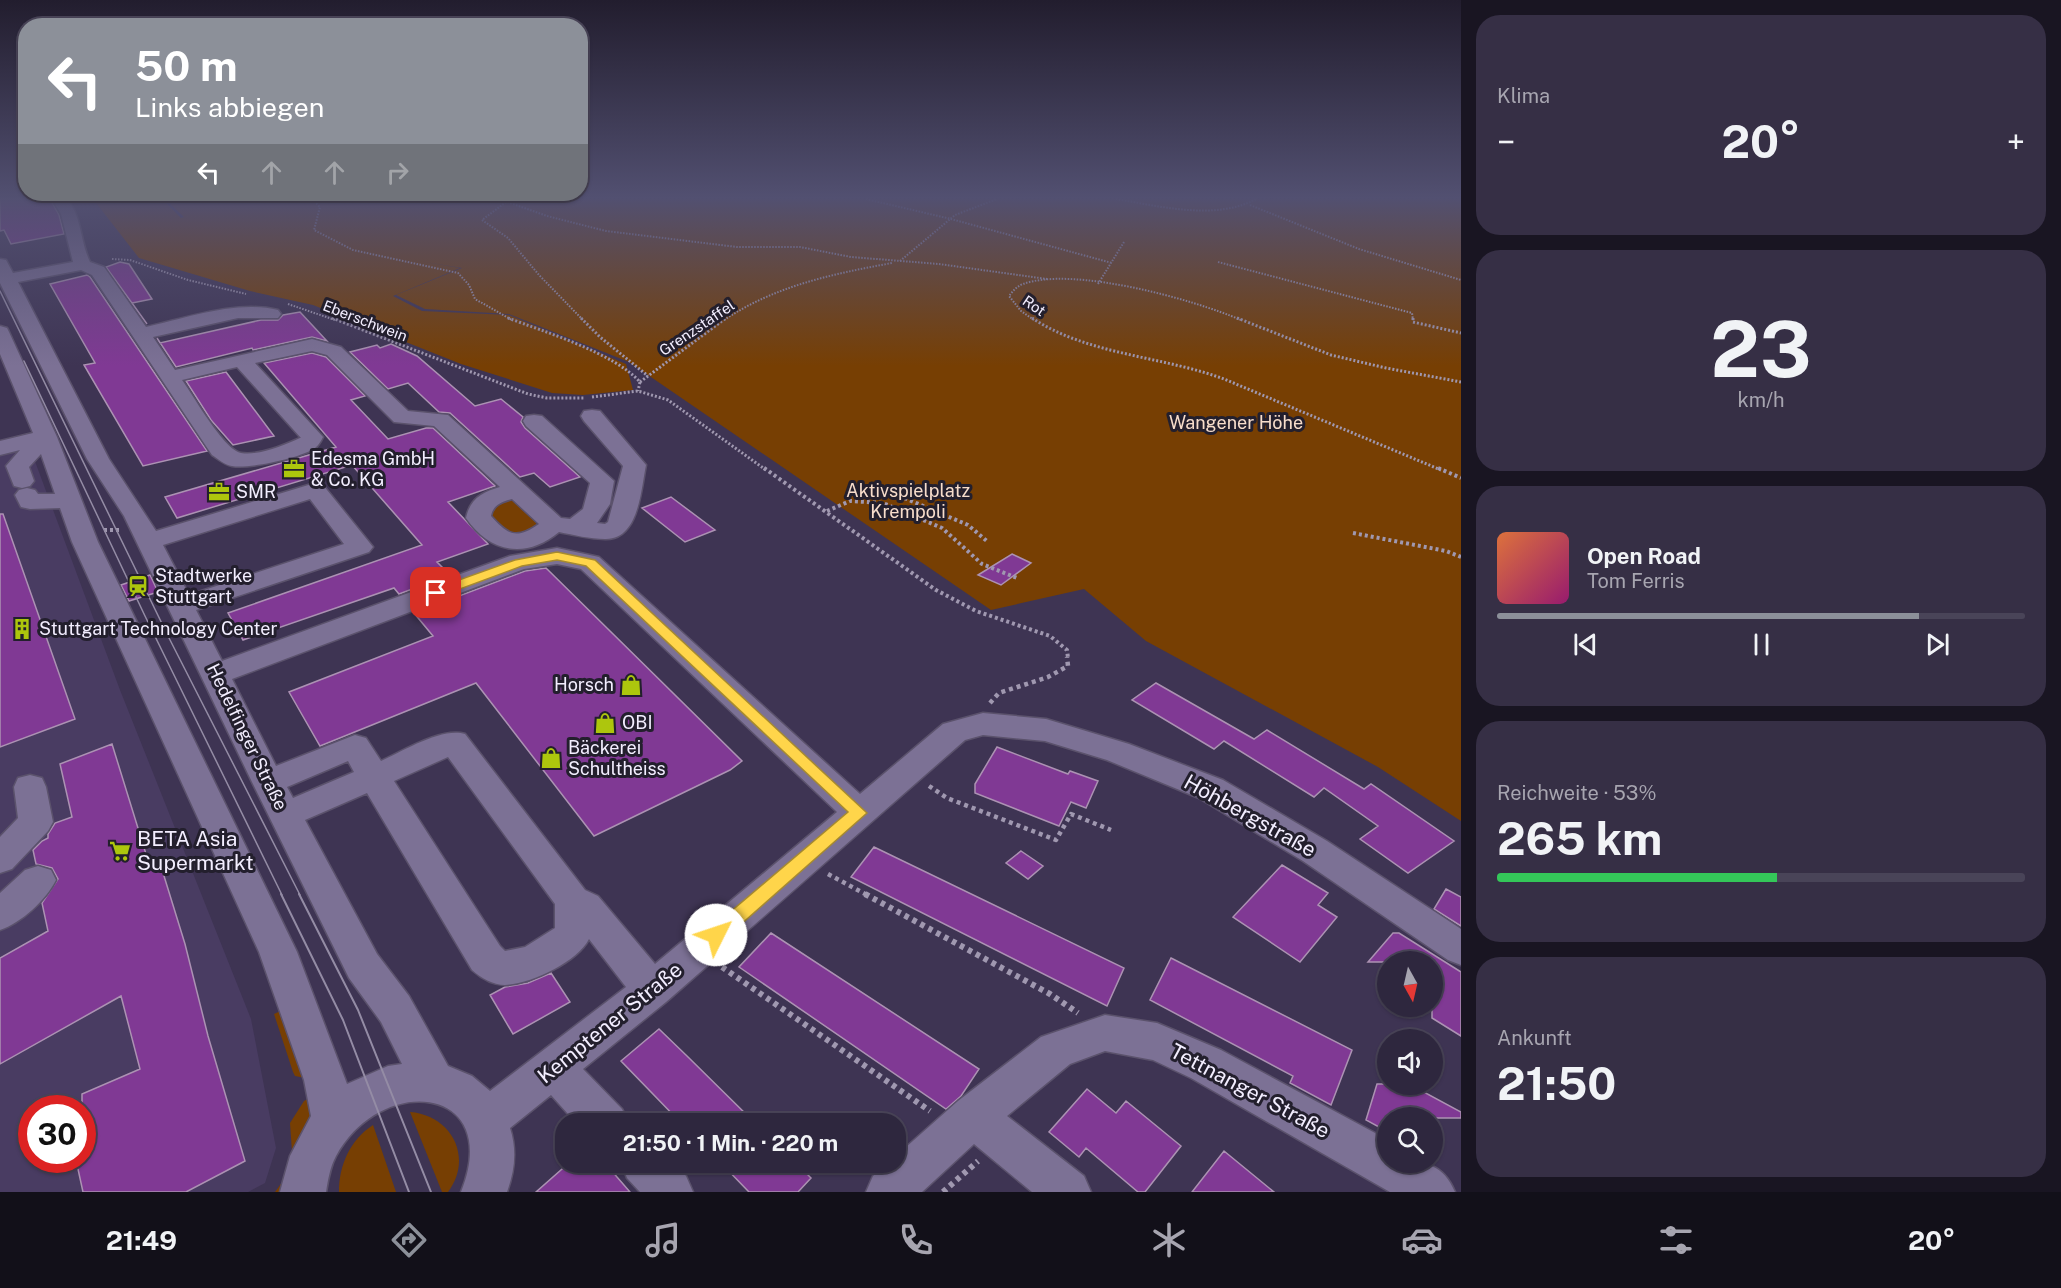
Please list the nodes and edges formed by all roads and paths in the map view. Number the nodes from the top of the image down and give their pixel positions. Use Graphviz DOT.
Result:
graph roads {
  1 [pos="78,255"];
  2 [pos="374,255"];
  3 [pos="522,255"];
  4 [pos="848,255"];
  5 [pos="910,255"];
  6 [pos="1081,255"];
  7 [pos="1117,255"];
  8 [pos="1378,255"];
  9 [pos="899,261"];
  10 [pos="1218,262"];
  11 [pos="1112,263"];
  12 [pos="83,265"];
  13 [pos="3,271"];
  14 [pos="1060,280"];
  15 [pos="1461,280"];
  16 [pos="1098,284"];
  17 [pos="255,296"];
  18 [pos="275,308"];
  19 [pos="0,332"];
  20 [pos="1461,333"];
  21 [pos="141,334"];
  22 [pos="241,360"];
  23 [pos="648,376"];
  24 [pos="170,377"];
  25 [pos="640,382"];
  26 [pos="1461,382"];
  27 [pos="638,391"];
  28 [pos="592,416"];
  29 [pos="534,421"];
  30 [pos="46,437"];
  31 [pos="0,448"];
  32 [pos="1461,478"];
  33 [pos="854,485"];
  34 [pos="516,490"];
  35 [pos="888,491"];
  36 [pos="894,495"];
  37 [pos="69,500"];
  38 [pos="872,501"];
  39 [pos="883,503"];
  40 [pos="826,511"];
  41 [pos="563,525"];
  42 [pos="1353,534"];
  43 [pos="149,541"];
  44 [pos="988,542"];
  45 [pos="1461,557"];
  46 [pos="1017,578"];
  47 [pos="182,606"];
  48 [pos="174,635"];
  49 [pos="148,636"];
  50 [pos="216,674"];
  51 [pos="983,724"];
  52 [pos="907,772"];
  53 [pos="30,787"];
  54 [pos="276,799"];
  55 [pos="859,813"];
  56 [pos="1111,830"];
  57 [pos="0,859"];
  58 [pos="802,860"];
  59 [pos="38,880"];
  60 [pos="572,900"];
  61 [pos="0,915"];
  62 [pos="1461,949"];
  63 [pos="698,951"];
  64 [pos="652,990"];
  65 [pos="1106,1033"];
  66 [pos="554,1069"];
  67 [pos="434,1082"];
  68 [pos="596,1113"];
  69 [pos="334,1120"];
  70 [pos="486,1120"];
  71 [pos="978,1128"];
  72 [pos="653,1173"];
  73 [pos="303,1192"];
  74 [pos="484,1192"];
  75 [pos="670,1192"];
  76 [pos="888,1192"];
  77 [pos="942,1192"];
  78 [pos="1068,1192"];
  79 [pos="1432,1192"];
  1 -- 12 [label="street"];
  2 -- 25 [label="path"];
  3 -- 23 [label="path"];
  4 -- 9 [label="path"];
  5 -- 9 [label="path, Grenzstaffel"];
  6 -- 11 [label="path"];
  7 -- 11 [label="path"];
  8 -- 15 [label="path"];
  9 -- 14 [label="path"];
  9 -- 23 [label="path, Grenzstaffel"];
  10 -- 20 [label="path"];
  11 -- 16 [label="path"];
  12 -- 13 [label="street"];
  12 -- 17 [label="path"];
  12 -- 21 [label="street"];
  13 -- 43 [label="street, Hedelfinger Straße"];
  14 -- 16 [label="path, Rot"];
  14 -- 32 [label="path, Rot"];
  16 -- 26 [label="path, Rot"];
  18 -- 21 [label="street"];
  18 -- 27 [label="path, Eberschwein"];
  19 -- 30 [label="street"];
  21 -- 24 [label="street"];
  22 -- 24 [label="street"];
  22 -- 24 [label="street"];
  22 -- 34 [label="street"];
  23 -- 25 [label="path, Grenzstaffel"];
  25 -- 27 [label="path"];
  27 -- 40 [label="path"];
  28 -- 41 [label="street"];
  29 -- 41 [label="street"];
  30 -- 31 [label="street"];
  30 -- 37 [label="street"];
  30 -- 37 [label="street"];
  33 -- 38 [label="path"];
  34 -- 41 [label="street"];
  34 -- 41 [label="street"];
  35 -- 36 [label="path"];
  36 -- 39 [label="path"];
  36 -- 44 [label="path"];
  37 -- 69 [label="street"];
  38 -- 39 [label="path"];
  38 -- 40 [label="path"];
  39 -- 46 [label="path"];
  40 -- 51 [label="path"];
  42 -- 45 [label="path"];
  43 -- 47 [label="street, Hedelfinger Straße"];
  43 -- 47 [label="street"];
  47 -- 50 [label="street, Hedelfinger Straße"];
  48 -- 49 [label="path"];
  50 -- 54 [label="street, Hedelfinger Straße"];
  50 -- 55 [label="street"];
  51 -- 52 [label="street, Kemptener Straße"];
  51 -- 62 [label="street, Höhbergstraße"];
  52 -- 55 [label="street, Kemptener Straße"];
  52 -- 56 [label="path"];
  53 -- 57 [label="street"];
  54 -- 60 [label="street"];
  54 -- 60 [label="street"];
  54 -- 67 [label="street, Hedelfinger Straße"];
  55 -- 58 [label="street, Kemptener Straße"];
  58 -- 63 [label="street, Kemptener Straße"];
  58 -- 65 [label="path"];
  59 -- 61 [label="street"];
  60 -- 64 [label="street"];
  63 -- 64 [label="street, Kemptener Straße"];
  63 -- 71 [label="path"];
  64 -- 66 [label="street, Kemptener Straße"];
  65 -- 71 [label="street, Tettnanger Straße"];
  65 -- 79 [label="street, Tettnanger Straße"];
  66 -- 68 [label="street"];
  66 -- 70 [label="street, Kemptener Straße"];
  67 -- 69 [label="street"];
  67 -- 70 [label="street"];
  69 -- 73 [label="street"];
  70 -- 74 [label="street"];
  71 -- 76 [label="street, Tettnanger Straße"];
  71 -- 77 [label="path"];
  71 -- 78 [label="street"];
  72 -- 75 [label="street"];
}
